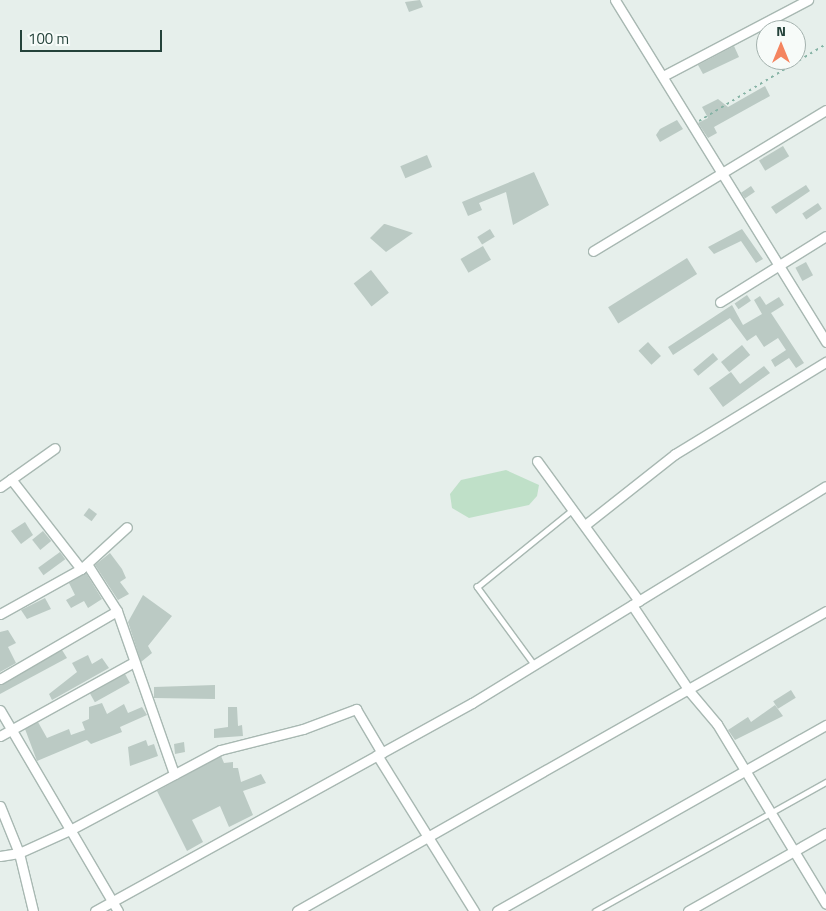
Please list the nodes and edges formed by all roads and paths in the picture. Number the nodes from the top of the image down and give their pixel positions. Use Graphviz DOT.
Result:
graph roads {
  1 [pos="615,0"];
  2 [pos="808,0"];
  3 [pos="826,44"];
  4 [pos="662,76"];
  5 [pos="826,110"];
  6 [pos="693,125"];
  7 [pos="722,173"];
  8 [pos="826,236"];
  9 [pos="593,251"];
  10 [pos="779,265"];
  11 [pos="720,302"];
  12 [pos="826,342"];
  13 [pos="826,362"];
  14 [pos="55,448"];
  15 [pos="537,461"];
  16 [pos="12,479"];
  17 [pos="0,486"];
  18 [pos="826,486"];
  19 [pos="573,509"];
  20 [pos="585,525"];
  21 [pos="127,527"];
  22 [pos="84,566"];
  23 [pos="636,603"];
  24 [pos="117,611"];
  25 [pos="826,611"];
  26 [pos="0,614"];
  27 [pos="132,663"];
  28 [pos="534,664"];
  29 [pos="0,679"];
  30 [pos="690,692"];
  31 [pos="0,710"];
  32 [pos="826,726"];
  33 [pos="10,729"];
  34 [pos="0,736"];
  35 [pos="379,754"];
  36 [pos="745,772"];
  37 [pos="174,774"];
  38 [pos="826,782"];
  39 [pos="0,806"];
  40 [pos="771,814"];
  41 [pos="70,830"];
  42 [pos="826,833"];
  43 [pos="428,838"];
  44 [pos="794,851"];
  45 [pos="19,853"];
  46 [pos="0,856"];
  47 [pos="112,902"];
  48 [pos="826,904"];
  49 [pos="33,911"];
  50 [pos="95,911"];
  51 [pos="118,911"];
  52 [pos="297,911"];
  53 [pos="474,911"];
  54 [pos="497,911"];
  55 [pos="595,911"];
  56 [pos="688,911"];
  1 -- 4 [label="street"];
  2 -- 4 [label="street"];
  3 -- 6 [label="path"];
  4 -- 6 [label="street"];
  5 -- 7 [label="street"];
  6 -- 7 [label="street"];
  7 -- 9 [label="street"];
  7 -- 10 [label="street"];
  8 -- 10 [label="street"];
  10 -- 11 [label="street"];
  10 -- 12 [label="street"];
  13 -- 20 [label="street"];
  14 -- 16 [label="street"];
  15 -- 19 [label="street"];
  16 -- 17 [label="street"];
  16 -- 22 [label="street"];
  18 -- 23 [label="street"];
  19 -- 20 [label="street"];
  19 -- 28 [label="lane"];
  20 -- 23 [label="street"];
  21 -- 22 [label="street"];
  22 -- 24 [label="street"];
  22 -- 26 [label="street"];
  23 -- 28 [label="street"];
  23 -- 30 [label="street"];
  24 -- 27 [label="street"];
  24 -- 29 [label="street"];
  25 -- 30 [label="street"];
  27 -- 33 [label="street"];
  27 -- 37 [label="street"];
  28 -- 35 [label="street"];
  30 -- 36 [label="street"];
  30 -- 43 [label="street"];
  31 -- 33 [label="street"];
  32 -- 36 [label="street"];
  33 -- 34 [label="street"];
  33 -- 41 [label="street"];
  35 -- 37 [label="street"];
  35 -- 43 [label="street"];
  35 -- 47 [label="street"];
  36 -- 40 [label="street"];
  36 -- 54 [label="street"];
  37 -- 41 [label="street"];
  38 -- 40 [label="lane"];
  39 -- 45 [label="street"];
  40 -- 44 [label="street"];
  40 -- 55 [label="lane"];
  41 -- 45 [label="street"];
  41 -- 47 [label="street"];
  42 -- 44 [label="street"];
  43 -- 52 [label="street"];
  43 -- 53 [label="street"];
  44 -- 48 [label="street"];
  44 -- 56 [label="street"];
  45 -- 46 [label="street"];
  45 -- 49 [label="street"];
  47 -- 50 [label="street"];
  47 -- 51 [label="street"];
}
